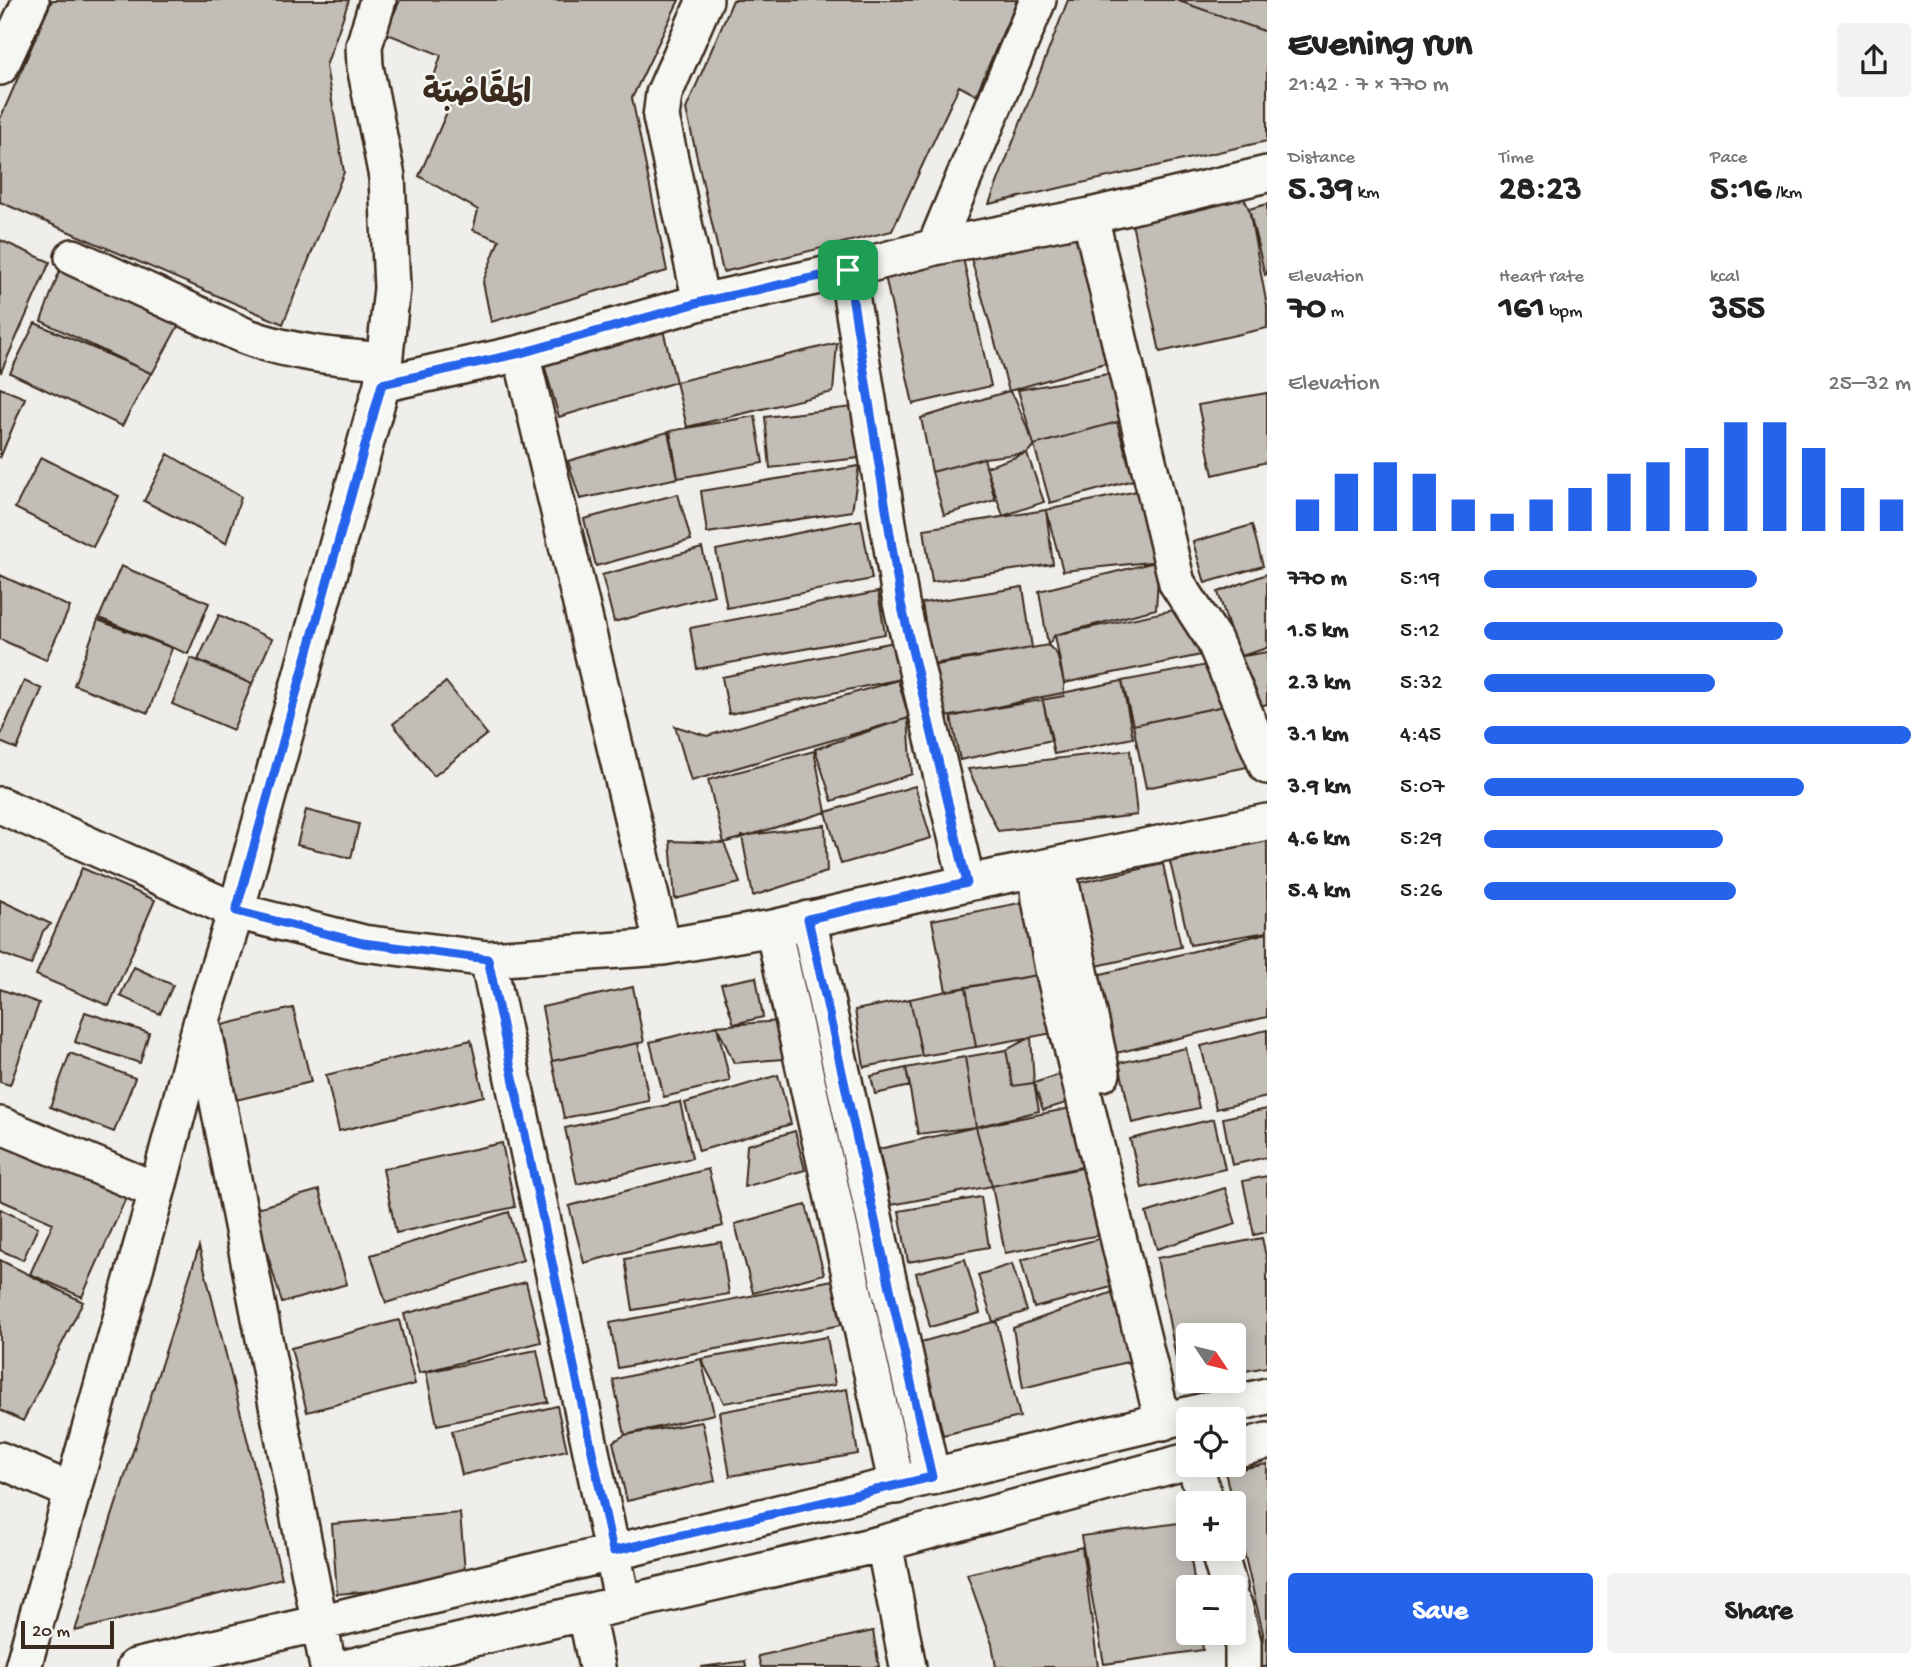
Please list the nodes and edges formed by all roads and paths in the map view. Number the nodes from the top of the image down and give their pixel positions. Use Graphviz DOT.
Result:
graph roads {
  1 [pos="31,0"];
  2 [pos="378,0"];
  3 [pos="705,0"];
  4 [pos="1038,0"];
  5 [pos="0,67"];
  6 [pos="1267,174"];
  7 [pos="1090,216"];
  8 [pos="935,247"];
  9 [pos="73,257"];
  10 [pos="848,270"];
  11 [pos="701,302"];
  12 [pos="521,353"];
  13 [pos="383,372"];
  14 [pos="1267,766"];
  15 [pos="0,805"];
  16 [pos="1267,822"];
  17 [pos="1047,867"];
  18 [pos="967,883"];
  19 [pos="236,911"];
  20 [pos="808,919"];
  21 [pos="773,928"];
  22 [pos="663,947"];
  23 [pos="488,959"];
  24 [pos="202,1020"];
  25 [pos="0,1125"];
  26 [pos="157,1191"];
  27 [pos="1267,1396"];
  28 [pos="1173,1419"];
  29 [pos="1267,1441"];
  30 [pos="1246,1447"];
  31 [pos="0,1460"];
  32 [pos="1176,1464"];
  33 [pos="932,1477"];
  34 [pos="897,1486"];
  35 [pos="73,1492"];
  36 [pos="884,1544"];
  37 [pos="613,1551"];
  38 [pos="623,1604"];
  39 [pos="586,1614"];
  40 [pos="319,1625"];
  41 [pos="1243,1645"];
  42 [pos="23,1667"];
  43 [pos="135,1667"];
  44 [pos="328,1667"];
  45 [pos="349,1667"];
  46 [pos="597,1667"];
  47 [pos="908,1667"];
  48 [pos="1243,1667"];
  1 -- 5 [label="street"];
  2 -- 13 [label="street"];
  3 -- 11 [label="street"];
  4 -- 8 [label="street"];
  6 -- 7 [label="street"];
  7 -- 8 [label="street"];
  7 -- 14 [label="street"];
  8 -- 10 [label="street"];
  9 -- 13 [label="street"];
  10 -- 11 [label="street"];
  10 -- 18 [label="street"];
  11 -- 12 [label="street"];
  12 -- 13 [label="street"];
  12 -- 22 [label="street"];
  13 -- 19 [label="street"];
  15 -- 19 [label="street"];
  16 -- 17 [label="street"];
  17 -- 18 [label="street"];
  17 -- 28 [label="street"];
  18 -- 20 [label="street"];
  19 -- 23 [label="street"];
  19 -- 24 [label="street"];
  20 -- 21 [label="street"];
  20 -- 33 [label="street"];
  21 -- 22 [label="street"];
  21 -- 34 [label="street"];
  22 -- 23 [label="street"];
  23 -- 37 [label="street"];
  24 -- 26 [label="street"];
  24 -- 40 [label="street"];
  25 -- 26 [label="street"];
  26 -- 35 [label="street"];
  27 -- 28 [label="street"];
  28 -- 33 [label="street"];
  29 -- 30 [label="street"];
  31 -- 35 [label="street"];
  32 -- 36 [label="street"];
  33 -- 34 [label="street"];
  34 -- 37 [label="street"];
  35 -- 42 [label="street"];
  36 -- 38 [label="street"];
  36 -- 47 [label="street"];
  37 -- 38 [label="street"];
  37 -- 40 [label="street"];
  38 -- 39 [label="street"];
  39 -- 45 [label="street"];
  39 -- 46 [label="street"];
  40 -- 43 [label="street"];
  40 -- 44 [label="street"];
  41 -- 48 [label="street"];
}
